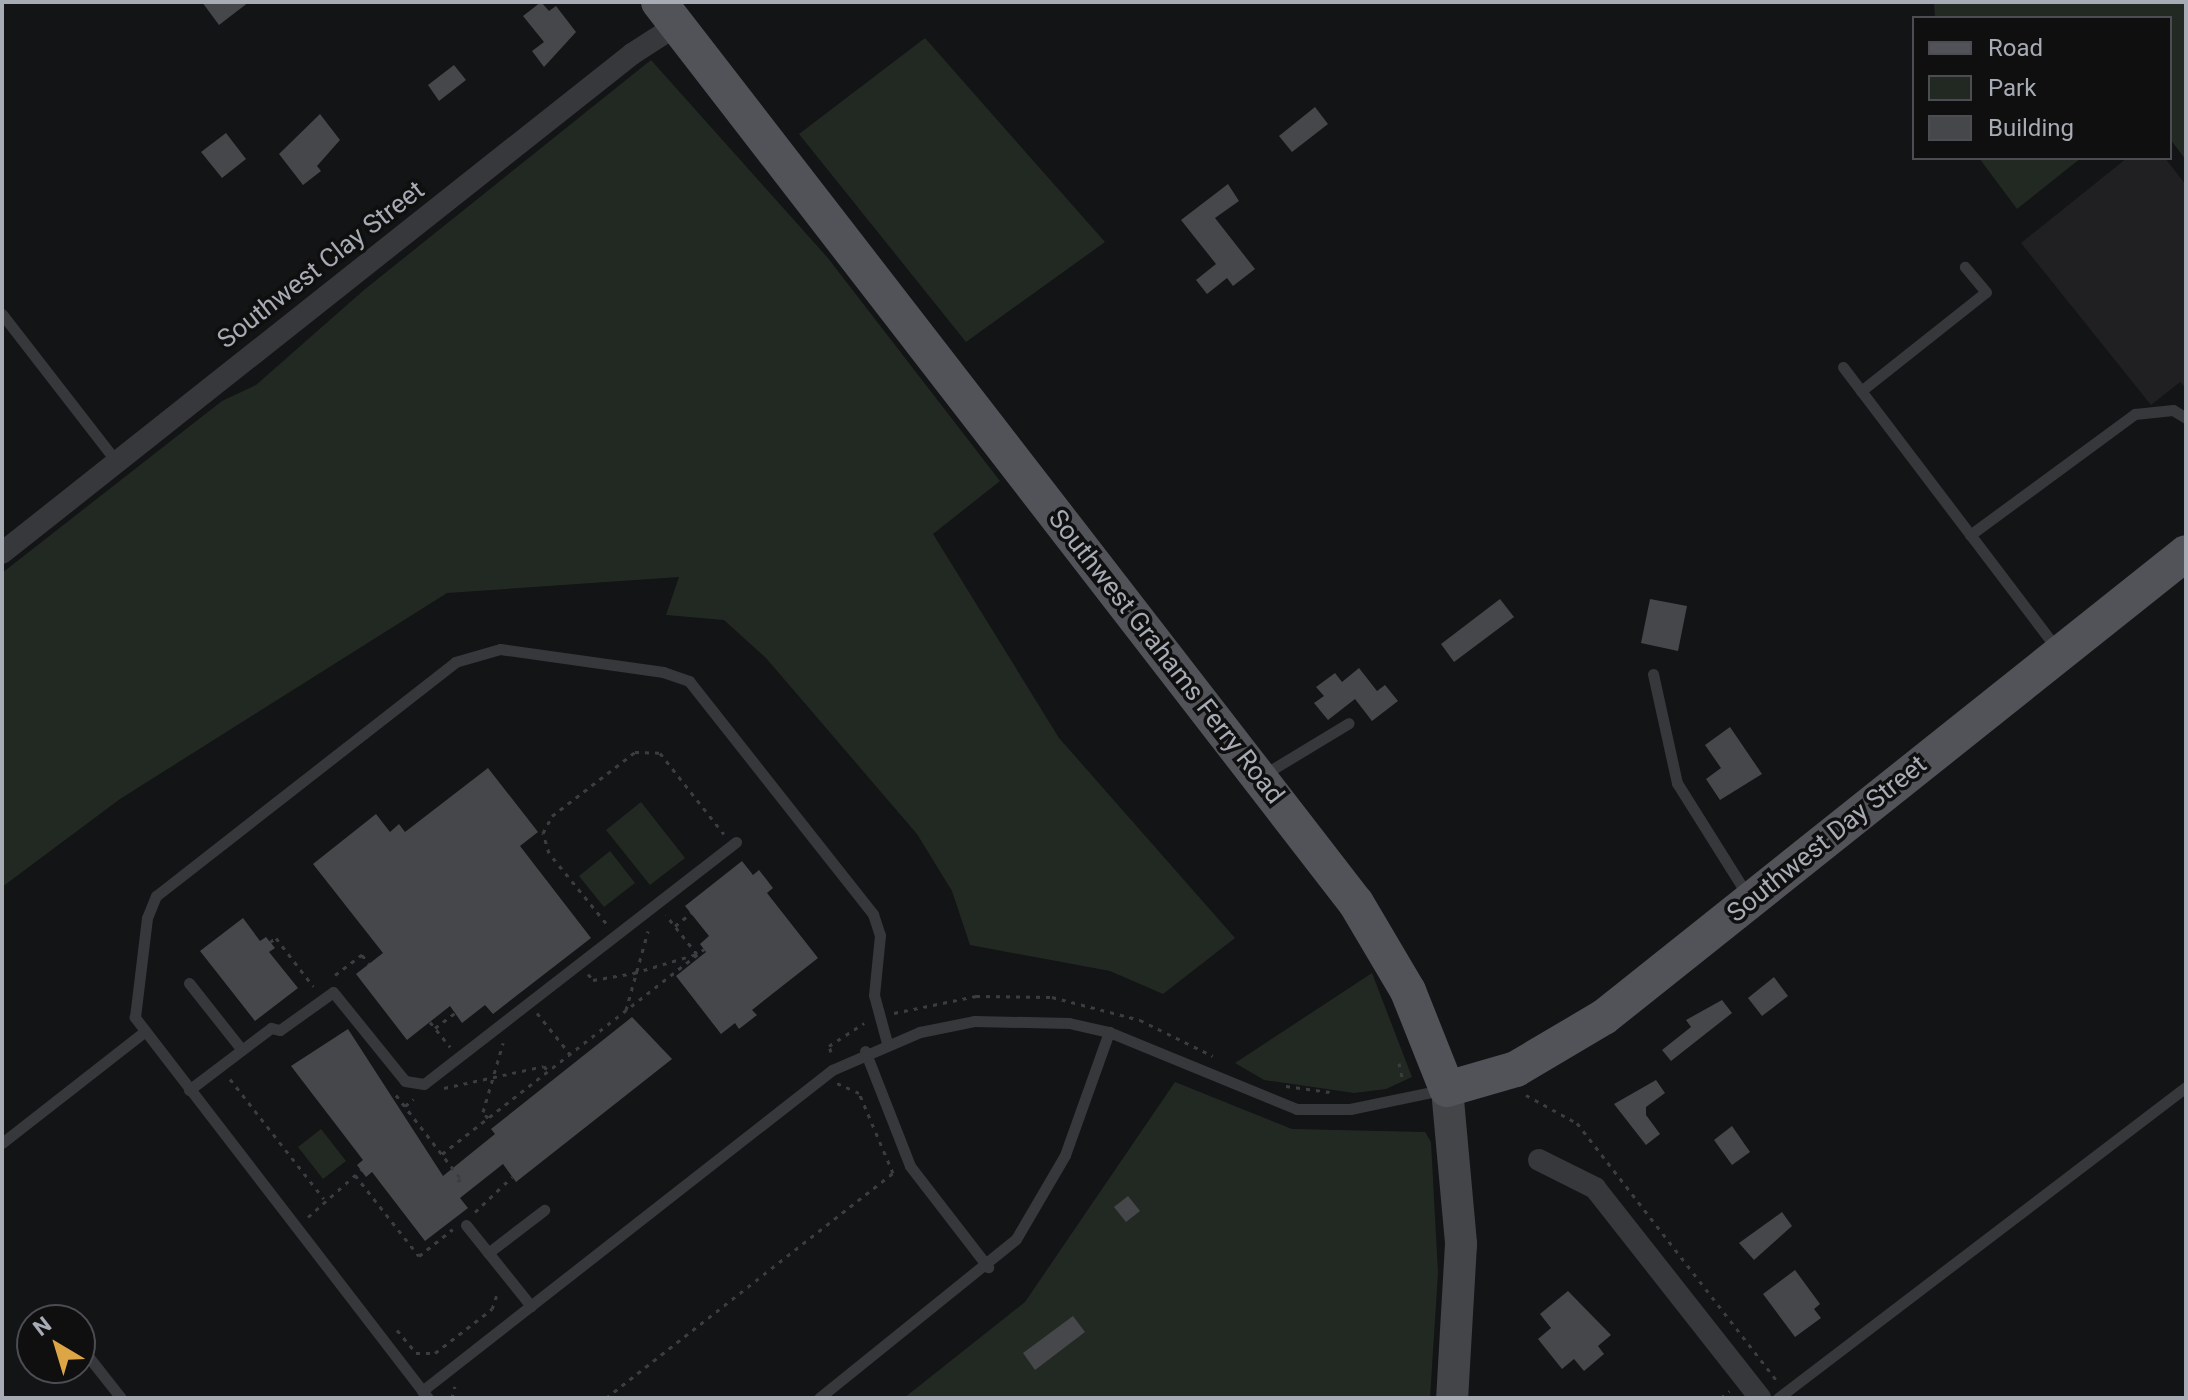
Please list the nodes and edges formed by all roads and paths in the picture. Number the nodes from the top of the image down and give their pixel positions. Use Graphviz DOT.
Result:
graph roads {
  1 [pos="668,14"];
  2 [pos="1965,267"];
  3 [pos="2,314"];
  4 [pos="1843,367"];
  5 [pos="1861,391"];
  6 [pos="2186,418"];
  7 [pos="117,462"];
  8 [pos="1970,535"];
  9 [pos="2,553"];
  10 [pos="2186,553"];
  11 [pos="2060,653"];
  12 [pos="1653,674"];
  13 [pos="1349,723"];
  14 [pos="1259,778"];
  15 [pos="734,843"];
  16 [pos="1751,900"];
  17 [pos="657,903"];
  18 [pos="691,913"];
  19 [pos="675,926"];
  20 [pos="615,935"];
  21 [pos="270,942"];
  22 [pos="704,949"];
  23 [pos="697,954"];
  24 [pos="579,963"];
  25 [pos="369,964"];
  26 [pos="634,973"];
  27 [pos="189,983"];
  28 [pos="319,994"];
  29 [pos="529,1003"];
  30 [pos="626,1010"];
  31 [pos="455,1013"];
  32 [pos="512,1015"];
  33 [pos="879,1018"];
  34 [pos="430,1022"];
  35 [pos="435,1028"];
  36 [pos="144,1032"];
  37 [pos="1109,1032"];
  38 [pos="887,1043"];
  39 [pos="242,1050"];
  40 [pos="865,1051"];
  41 [pos="570,1054"];
  42 [pos="458,1057"];
  43 [pos="1220,1060"];
  44 [pos="1399,1063"];
  45 [pos="220,1066"];
  46 [pos="834,1069"];
  47 [pos="1516,1069"];
  48 [pos="548,1071"];
  49 [pos="493,1077"];
  50 [pos="1284,1086"];
  51 [pos="1404,1086"];
  52 [pos="2186,1087"];
  53 [pos="1447,1089"];
  54 [pos="189,1090"];
  55 [pos="435,1090"];
  56 [pos="393,1091"];
  57 [pos="1340,1093"];
  58 [pos="420,1094"];
  59 [pos="405,1106"];
  60 [pos="488,1118"];
  61 [pos="2,1143"];
  62 [pos="442,1154"];
  63 [pos="1539,1160"];
  64 [pos="361,1170"];
  65 [pos="355,1175"];
  66 [pos="512,1177"];
  67 [pos="457,1182"];
  68 [pos="324,1199"];
  69 [pos="544,1210"];
  70 [pos="463,1224"];
  71 [pos="318,1229"];
  72 [pos="488,1253"];
  73 [pos="988,1267"];
  74 [pos="496,1286"];
  75 [pos="531,1306"];
  76 [pos="394,1325"];
  77 [pos="96,1366"];
  78 [pos="425,1394"];
  79 [pos="1782,1395"];
  80 [pos="121,1398"];
  81 [pos="606,1398"];
  82 [pos="819,1398"];
  83 [pos="1452,1398"];
  84 [pos="1760,1398"];
  1 -- 7 [label="street, Southwest Clay Street"];
  1 -- 14 [label="main road, Southwest Grahams Ferry Road"];
  2 -- 5 [label="lane"];
  3 -- 7 [label="lane"];
  4 -- 5 [label="lane"];
  5 -- 8 [label="lane"];
  6 -- 8 [label="lane"];
  7 -- 9 [label="street, Southwest Clay Street"];
  8 -- 11 [label="lane"];
  10 -- 11 [label="main road, Southwest Day Street"];
  11 -- 16 [label="main road, Southwest Day Street"];
  12 -- 16 [label="lane"];
  13 -- 14 [label="lane"];
  14 -- 53 [label="main road, Southwest Grahams Ferry Road"];
  15 -- 17 [label="lane"];
  15 -- 20 [label="path"];
  16 -- 47 [label="main road, Southwest Day Street"];
  17 -- 19 [label="path"];
  17 -- 20 [label="lane"];
  17 -- 26 [label="path"];
  18 -- 19 [label="path"];
  19 -- 23 [label="path"];
  20 -- 24 [label="lane"];
  21 -- 28 [label="path"];
  22 -- 23 [label="path"];
  23 -- 26 [label="path"];
  23 -- 30 [label="path"];
  24 -- 26 [label="path"];
  24 -- 29 [label="lane"];
  25 -- 28 [label="path"];
  26 -- 30 [label="path"];
  27 -- 39 [label="lane"];
  28 -- 39 [label="lane"];
  28 -- 42 [label="lane"];
  29 -- 32 [label="lane"];
  29 -- 41 [label="path"];
  30 -- 41 [label="path"];
  31 -- 35 [label="path"];
  32 -- 42 [label="lane"];
  32 -- 49 [label="path"];
  33 -- 36 [label="lane"];
  33 -- 38 [label="lane"];
  33 -- 43 [label="path"];
  33 -- 46 [label="path"];
  34 -- 35 [label="path"];
  35 -- 42 [label="path"];
  36 -- 54 [label="lane"];
  36 -- 61 [label="lane"];
  37 -- 38 [label="lane"];
  37 -- 53 [label="lane"];
  37 -- 73 [label="lane"];
  38 -- 40 [label="lane"];
  39 -- 45 [label="lane"];
  40 -- 46 [label="lane"];
  40 -- 73 [label="lane"];
  41 -- 48 [label="path"];
  44 -- 51 [label="path"];
  45 -- 54 [label="lane"];
  45 -- 68 [label="path"];
  46 -- 75 [label="lane"];
  46 -- 81 [label="path"];
  47 -- 53 [label="main road, Southwest Day Street"];
  47 -- 79 [label="path"];
  48 -- 49 [label="path"];
  48 -- 60 [label="path"];
  49 -- 55 [label="path"];
  49 -- 60 [label="path"];
  50 -- 57 [label="path"];
  52 -- 79 [label="lane"];
  53 -- 83 [label="main road, Southwest Grahams Ferry Road"];
  54 -- 78 [label="lane"];
  56 -- 59 [label="path"];
  58 -- 59 [label="path"];
  59 -- 62 [label="path"];
  60 -- 62 [label="path"];
  62 -- 67 [label="path"];
  63 -- 84 [label="street"];
  64 -- 65 [label="path"];
  65 -- 68 [label="path"];
  65 -- 70 [label="path"];
  66 -- 70 [label="path"];
  68 -- 71 [label="path"];
  69 -- 72 [label="lane"];
  70 -- 72 [label="lane"];
  72 -- 75 [label="lane"];
  73 -- 82 [label="lane"];
  74 -- 76 [label="path"];
  75 -- 78 [label="lane"];
  77 -- 80 [label="lane"];
}
